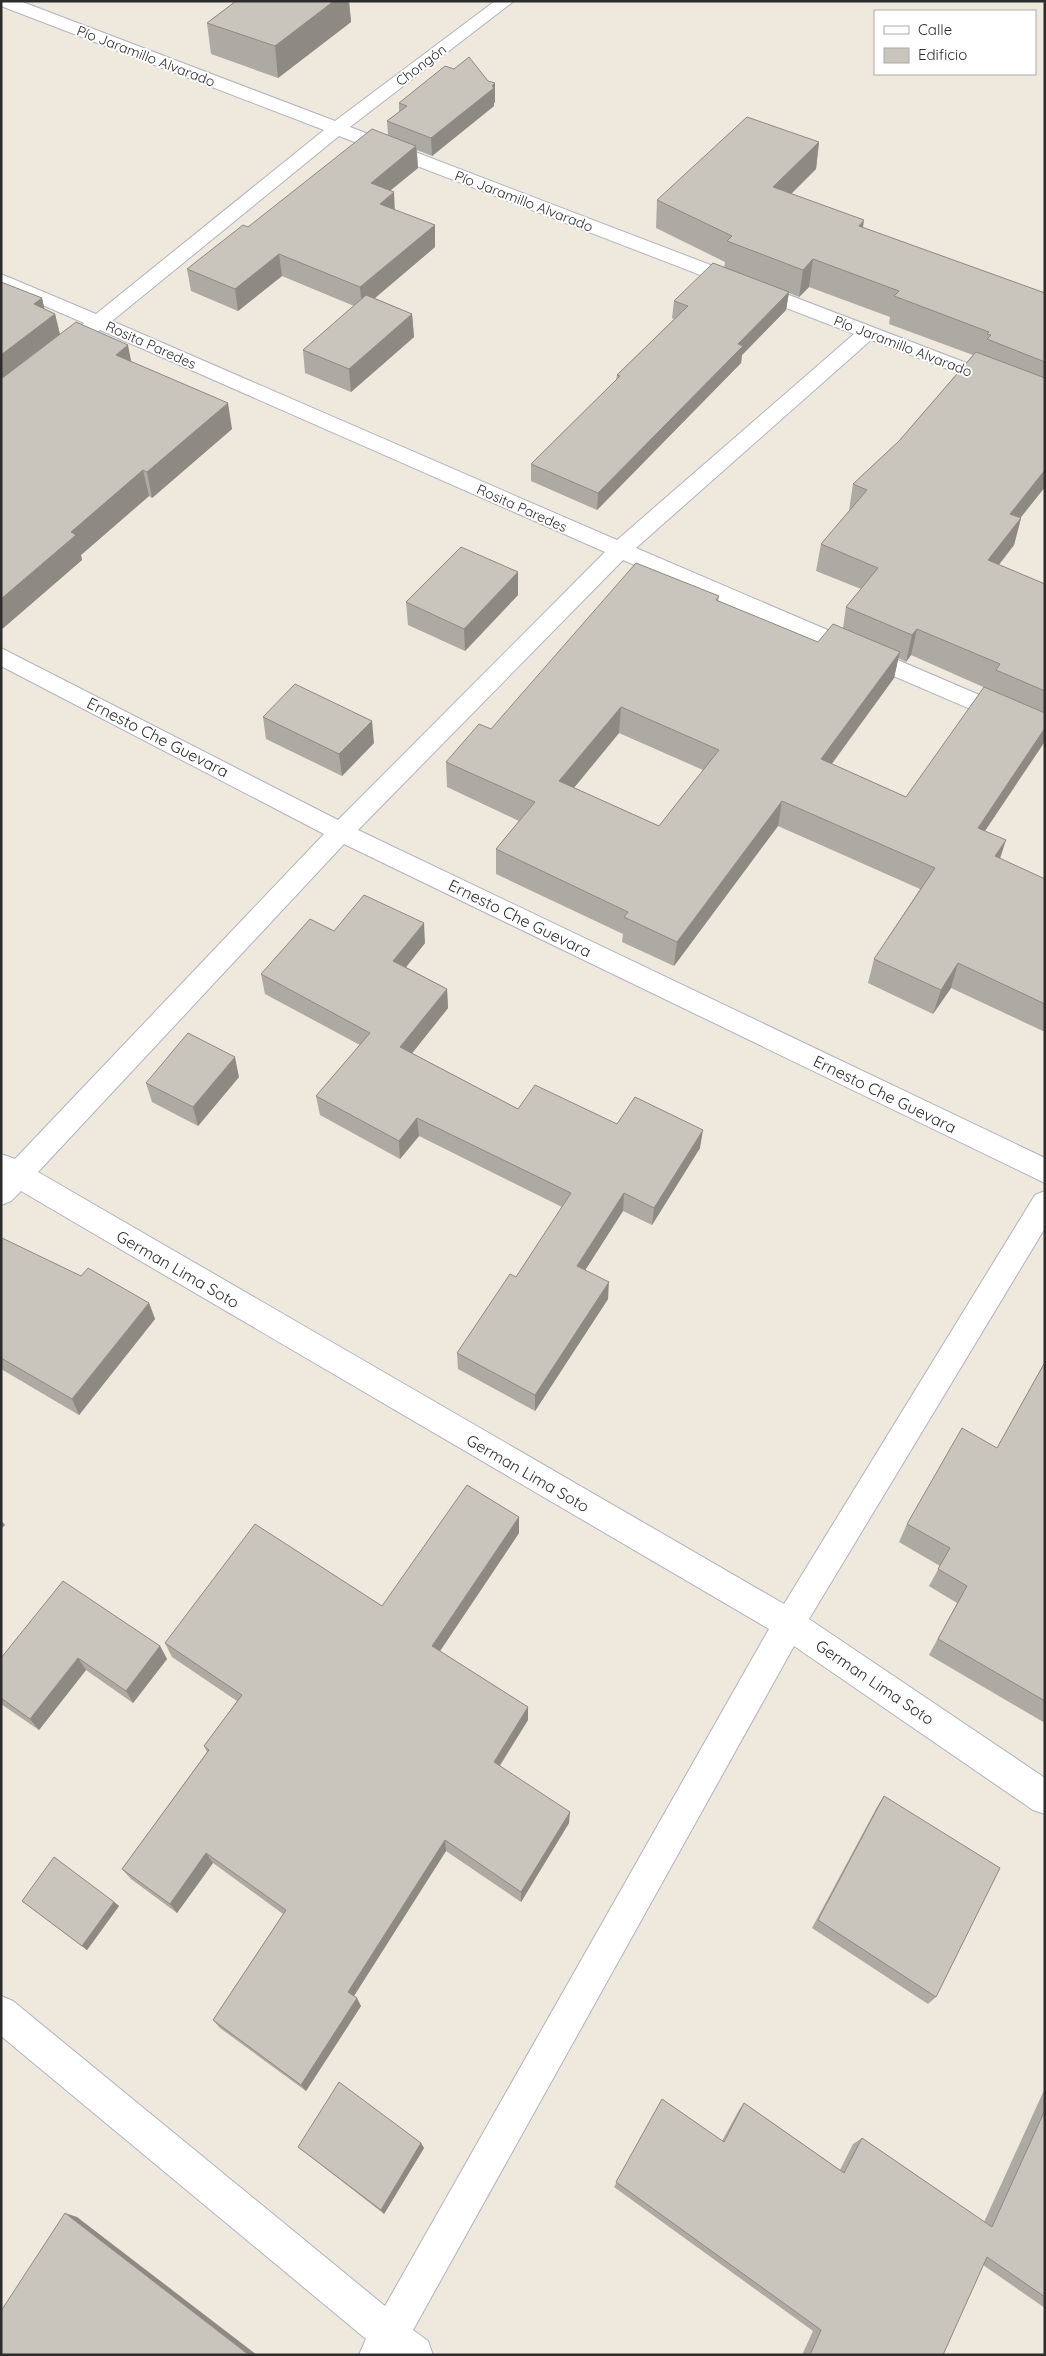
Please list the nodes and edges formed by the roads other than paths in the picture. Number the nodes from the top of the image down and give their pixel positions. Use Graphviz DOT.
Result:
graph roads {
  1 [pos="4,1"];
  2 [pos="506,1"];
  3 [pos="336,129"];
  4 [pos="1,280"];
  5 [pos="99,322"];
  6 [pos="867,333"];
  7 [pos="76,340"];
  8 [pos="1045,400"];
  9 [pos="620,550"];
  10 [pos="1,656"];
  11 [pos="1045,733"];
  12 [pos="341,832"];
  13 [pos="1045,1170"];
  14 [pos="7,1178"];
  15 [pos="1045,1203"];
  16 [pos="789,1624"];
  17 [pos="1045,1798"];
  18 [pos="1,2013"];
  19 [pos="394,2348"];
  1 -- 3 [label="street, Pío Jaramillo Alvarado"];
  2 -- 3 [label="street, Chongón"];
  3 -- 5 [label="street, Chongón"];
  3 -- 6 [label="street, Pío Jaramillo Alvarado"];
  4 -- 5 [label="street, Rosita Paredes"];
  5 -- 7 [label="street, Chongón"];
  5 -- 9 [label="street, Rosita Paredes"];
  6 -- 8 [label="street, Pío Jaramillo Alvarado"];
  6 -- 9 [label="street"];
  9 -- 11 [label="street, Rosita Paredes"];
  9 -- 12 [label="street"];
  10 -- 12 [label="street, Ernesto Che Guevara"];
  12 -- 13 [label="street, Ernesto Che Guevara"];
  12 -- 14 [label="street"];
  14 -- 16 [label="street, German Lima Soto"];
  15 -- 16 [label="street"];
  16 -- 17 [label="street, German Lima Soto"];
  16 -- 19 [label="street"];
  18 -- 19 [label="street"];
}
